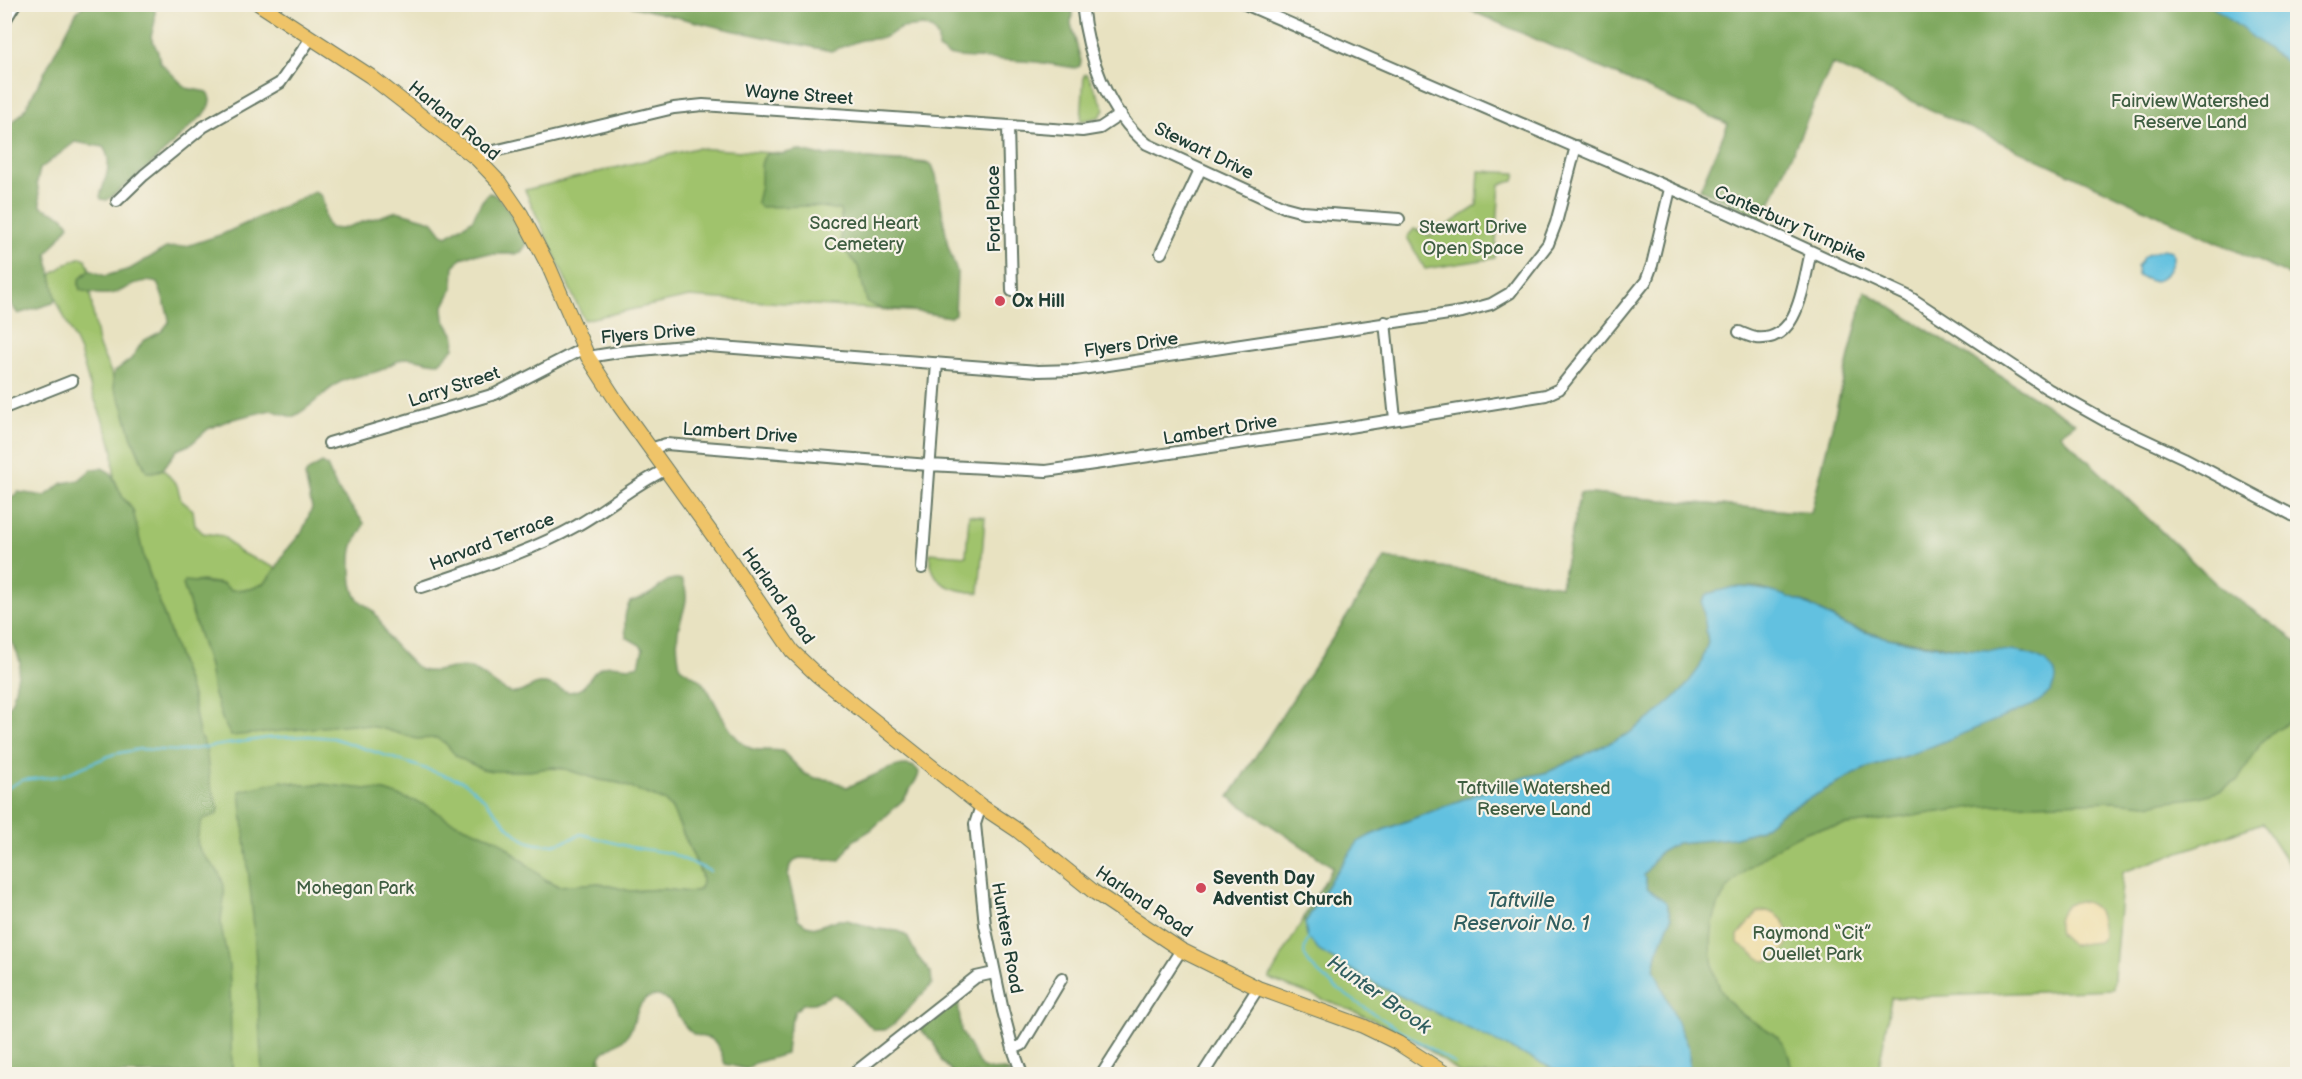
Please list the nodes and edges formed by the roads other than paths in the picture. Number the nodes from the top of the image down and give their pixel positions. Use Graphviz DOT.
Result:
graph roads {
  1 [pos="15,4"];
  2 [pos="259,4"];
  3 [pos="1082,4"];
  4 [pos="1245,4"];
  5 [pos="4,22"];
  6 [pos="311,38"];
  7 [pos="1121,114"];
  8 [pos="1008,126"];
  9 [pos="1576,146"];
  10 [pos="477,159"];
  11 [pos="1200,170"];
  12 [pos="1670,189"];
  13 [pos="117,201"];
  14 [pos="1399,219"];
  15 [pos="1161,252"];
  16 [pos="1811,252"];
  17 [pos="1012,291"];
  18 [pos="1385,322"];
  19 [pos="1738,332"];
  20 [pos="586,353"];
  21 [pos="937,363"];
  22 [pos="72,381"];
  23 [pos="4,408"];
  24 [pos="1395,419"];
  25 [pos="329,443"];
  26 [pos="650,449"];
  27 [pos="929,465"];
  28 [pos="665,470"];
  29 [pos="2298,518"];
  30 [pos="922,568"];
  31 [pos="422,587"];
  32 [pos="981,806"];
  33 [pos="1180,950"];
  34 [pos="994,973"];
  35 [pos="1062,978"];
  36 [pos="1258,988"];
  37 [pos="1013,1049"];
  38 [pos="853,1074"];
  39 [pos="1022,1074"];
  40 [pos="1102,1074"];
  41 [pos="1203,1074"];
  42 [pos="1446,1074"];
  1 -- 5 [label="street"];
  2 -- 6 [label="main road, Harland Road"];
  3 -- 7 [label="street, Stewart Drive"];
  4 -- 9 [label="street, Canterbury Turnpike"];
  6 -- 10 [label="main road, Harland Road"];
  6 -- 13 [label="street"];
  7 -- 8 [label="street, Wayne Street"];
  7 -- 11 [label="street, Stewart Drive"];
  8 -- 10 [label="street, Wayne Street"];
  8 -- 17 [label="street, Ford Place"];
  9 -- 12 [label="street, Canterbury Turnpike"];
  9 -- 18 [label="street, Flyers Drive"];
  10 -- 20 [label="main road, Harland Road"];
  11 -- 14 [label="street, Stewart Drive"];
  11 -- 15 [label="street"];
  12 -- 16 [label="street, Canterbury Turnpike"];
  12 -- 24 [label="street, Lambert Drive"];
  16 -- 19 [label="street"];
  16 -- 29 [label="street, Canterbury Turnpike"];
  18 -- 21 [label="street, Flyers Drive"];
  18 -- 24 [label="street"];
  20 -- 21 [label="street, Flyers Drive"];
  20 -- 25 [label="street, Larry Street"];
  20 -- 26 [label="main road, Harland Road"];
  21 -- 27 [label="street"];
  22 -- 23 [label="street"];
  24 -- 27 [label="street, Lambert Drive"];
  26 -- 27 [label="street, Lambert Drive"];
  26 -- 28 [label="main road, Harland Road"];
  27 -- 30 [label="street"];
  28 -- 31 [label="street, Harvard Terrace"];
  28 -- 32 [label="main road, Harland Road"];
  32 -- 33 [label="main road, Harland Road"];
  32 -- 34 [label="street, Hunters Road"];
  33 -- 36 [label="main road, Harland Road"];
  33 -- 40 [label="street"];
  34 -- 37 [label="street, Hunters Road"];
  34 -- 38 [label="street"];
  35 -- 37 [label="street"];
  36 -- 41 [label="street"];
  36 -- 42 [label="main road, Harland Road"];
  37 -- 39 [label="street, Hunters Road"];
}
